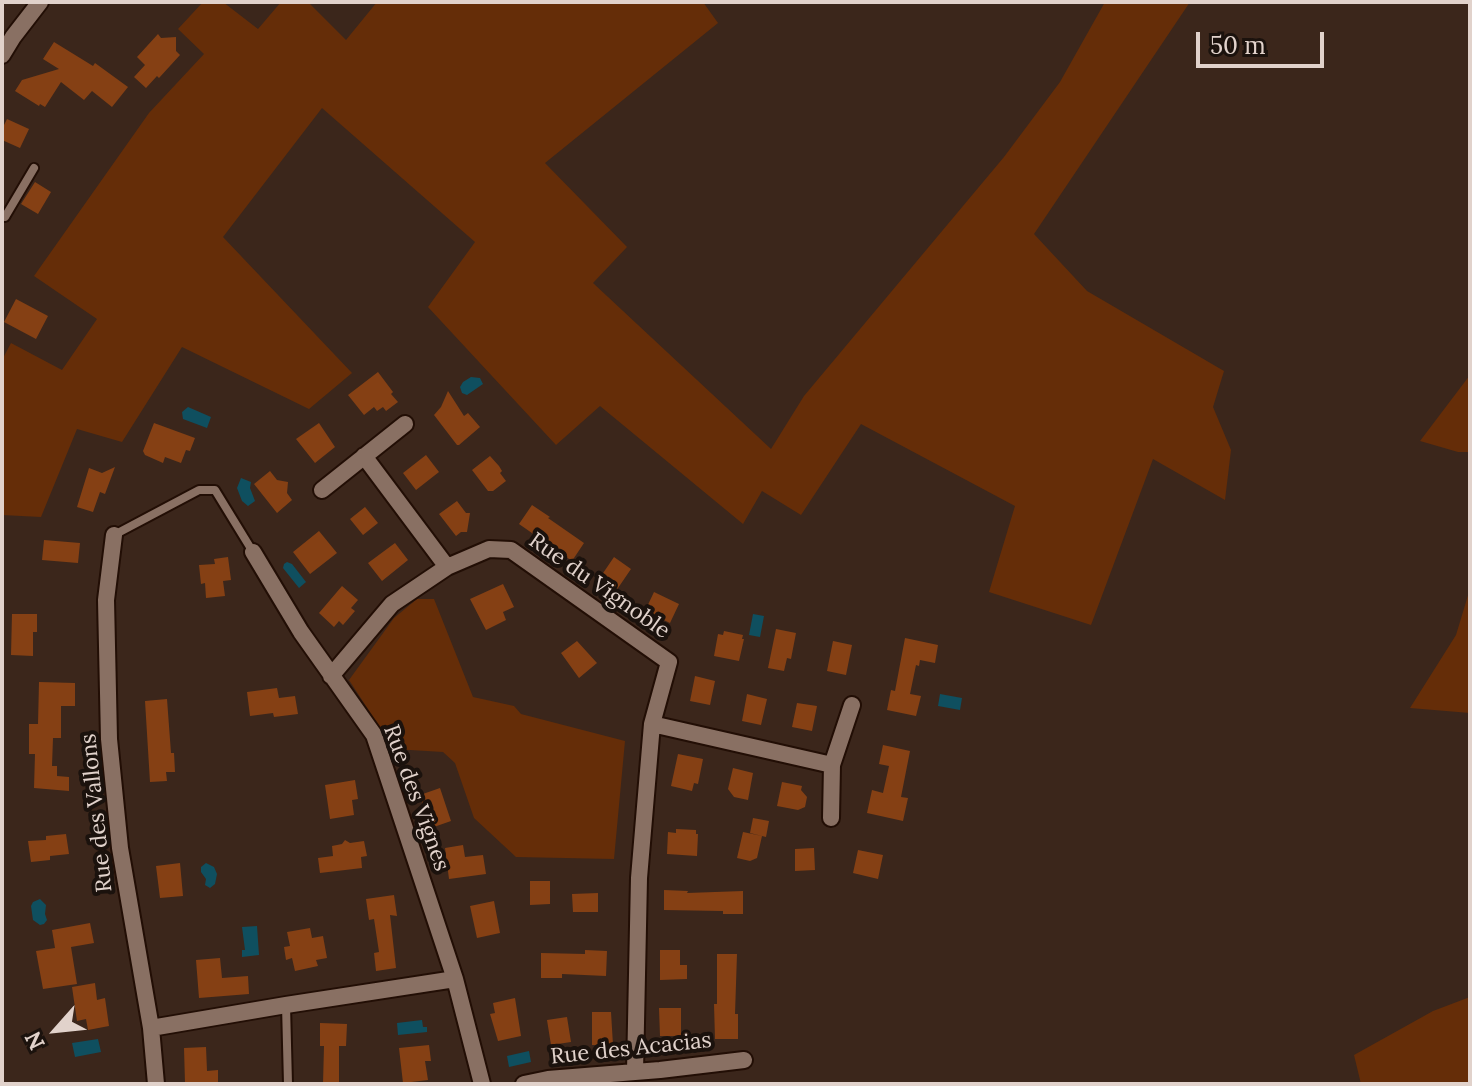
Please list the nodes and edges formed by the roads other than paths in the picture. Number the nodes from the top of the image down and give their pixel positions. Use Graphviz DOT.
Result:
graph roads {
  1 [pos="40,2"];
  2 [pos="2,55"];
  3 [pos="34,168"];
  4 [pos="2,216"];
  5 [pos="405,424"];
  6 [pos="364,456"];
  7 [pos="322,490"];
  8 [pos="114,535"];
  9 [pos="253,552"];
  10 [pos="447,567"];
  11 [pos="331,676"];
  12 [pos="852,705"];
  13 [pos="652,724"];
  14 [pos="832,765"];
  15 [pos="831,818"];
  16 [pos="455,979"];
  17 [pos="286,1005"];
  18 [pos="151,1028"];
  19 [pos="744,1060"];
  20 [pos="635,1071"];
  21 [pos="660,1077"];
  22 [pos="156,1084"];
  23 [pos="288,1084"];
  24 [pos="482,1084"];
  25 [pos="524,1084"];
  1 -- 2 [label="street"];
  3 -- 4 [label="lane"];
  5 -- 6 [label="street"];
  6 -- 7 [label="street"];
  6 -- 10 [label="street"];
  8 -- 9 [label="lane"];
  8 -- 18 [label="street, Rue des Vallons"];
  9 -- 11 [label="street, Rue des Vignes"];
  10 -- 11 [label="street, Rue du Vignoble"];
  10 -- 13 [label="street, Rue du Vignoble"];
  11 -- 16 [label="street, Rue des Vignes"];
  12 -- 14 [label="street"];
  13 -- 14 [label="street"];
  13 -- 20 [label="street, Rue du Vignoble"];
  14 -- 15 [label="street"];
  16 -- 17 [label="street"];
  16 -- 24 [label="street, Rue des Vignes"];
  17 -- 18 [label="street"];
  17 -- 23 [label="lane"];
  18 -- 22 [label="street, Rue des Vallons"];
  19 -- 21 [label="street, Rue des Acacias"];
  20 -- 21 [label="street, Rue des Acacias"];
  20 -- 25 [label="street, Rue des Acacias"];
}
